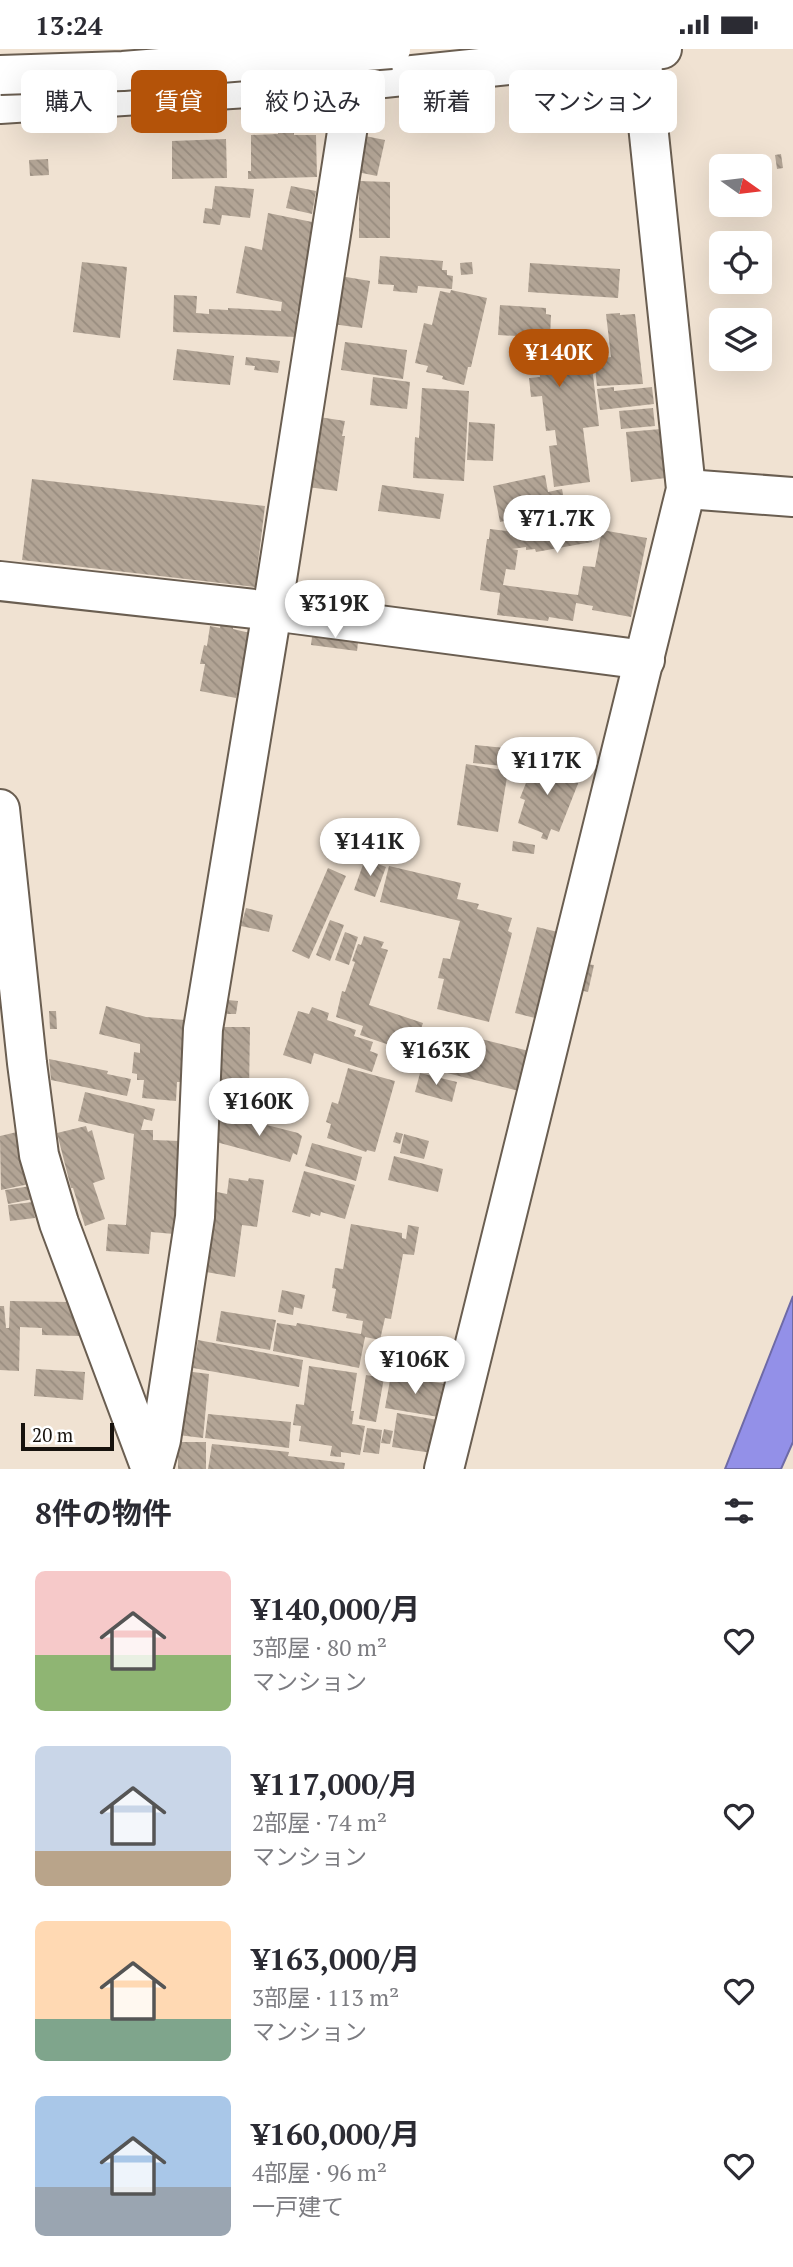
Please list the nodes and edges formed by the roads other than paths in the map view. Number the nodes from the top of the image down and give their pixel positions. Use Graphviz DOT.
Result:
graph roads {
  1 [pos="391,49"];
  2 [pos="649,50"];
  3 [pos="357,65"];
  4 [pos="0,75"];
  5 [pos="0,104"];
  6 [pos="686,489"];
  7 [pos="793,497"];
  8 [pos="0,581"];
  9 [pos="272,611"];
  10 [pos="645,660"];
  11 [pos="0,809"];
  12 [pos="152,1469"];
  13 [pos="444,1469"];
  1 -- 4 [label="main road, bridge"];
  2 -- 3 [label="main road"];
  2 -- 6 [label="main road"];
  3 -- 5 [label="main road"];
  3 -- 9 [label="main road"];
  6 -- 7 [label="main road"];
  6 -- 10 [label="main road"];
  8 -- 9 [label="main road"];
  9 -- 10 [label="main road"];
  9 -- 12 [label="main road"];
  10 -- 13 [label="main road"];
  11 -- 12 [label="main road"];
}
